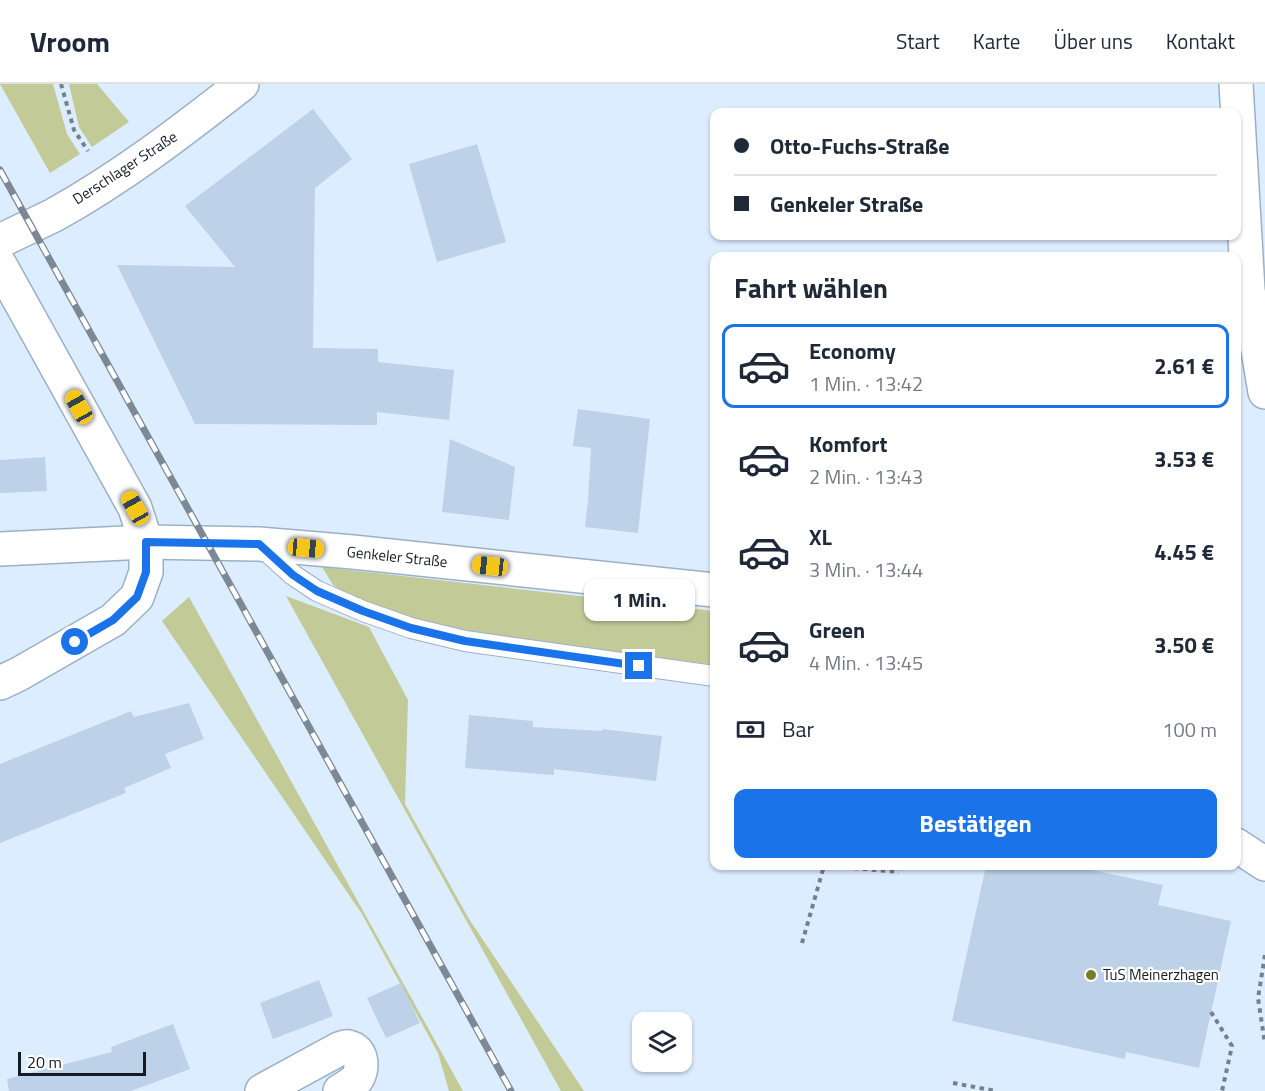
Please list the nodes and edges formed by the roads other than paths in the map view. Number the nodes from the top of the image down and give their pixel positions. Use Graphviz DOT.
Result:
graph roads {
  1 [pos="242,84"];
  2 [pos="1236,84"];
  3 [pos="1237,108"];
  4 [pos="1241,170"];
  5 [pos="0,241"];
  6 [pos="0,265"];
  7 [pos="1265,392"];
  8 [pos="146,542"];
  9 [pos="259,544"];
  10 [pos="0,549"];
  11 [pos="710,590"];
  12 [pos="710,675"];
  13 [pos="0,683"];
  14 [pos="1241,847"];
  15 [pos="1265,864"];
  16 [pos="272,1090"];
  17 [pos="340,1091"];
  1 -- 5 [label="street, Derschlager Straße"];
  2 -- 3 [label="street"];
  4 -- 7 [label="street"];
  6 -- 8 [label="street"];
  8 -- 9 [label="street, Genkeler Straße"];
  8 -- 10 [label="street, Genkeler Straße"];
  8 -- 13 [label="street"];
  9 -- 11 [label="street, Genkeler Straße"];
  9 -- 12 [label="lane"];
  14 -- 15 [label="street"];
  16 -- 17 [label="street"];
}
